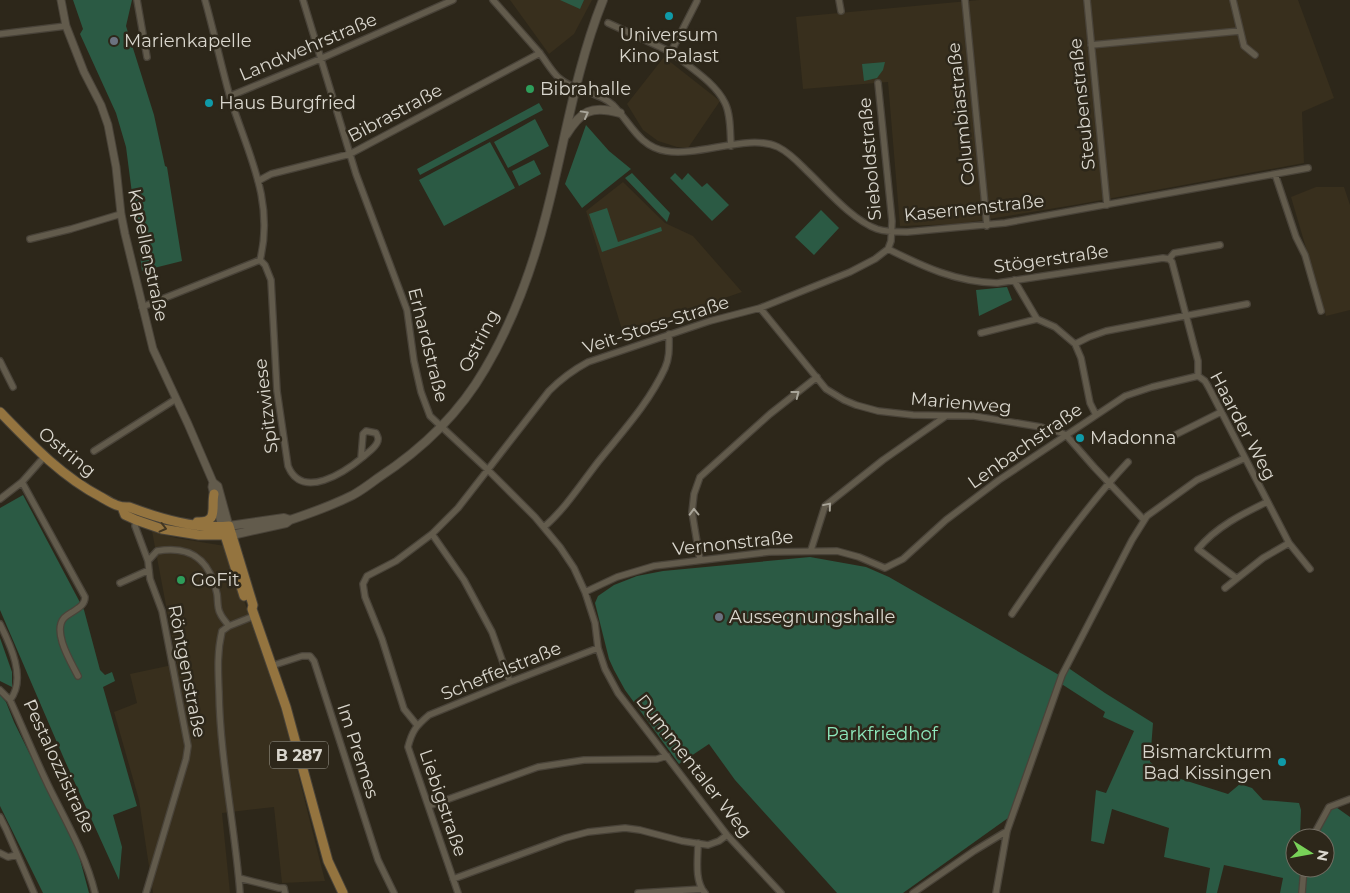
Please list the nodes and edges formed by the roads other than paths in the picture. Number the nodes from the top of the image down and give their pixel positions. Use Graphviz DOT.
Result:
graph roads {
  1 [pos="61,0"];
  2 [pos="137,0"];
  3 [pos="205,0"];
  4 [pos="303,0"];
  5 [pos="453,0"];
  6 [pos="493,0"];
  7 [pos="603,0"];
  8 [pos="840,0"];
  9 [pos="965,0"];
  10 [pos="1087,0"];
  11 [pos="1233,0"];
  12 [pos="697,1"];
  13 [pos="841,11"];
  14 [pos="608,23"];
  15 [pos="66,26"];
  16 [pos="1240,31"];
  17 [pos="0,34"];
  18 [pos="1091,46"];
  19 [pos="671,52"];
  20 [pos="540,53"];
  21 [pos="1255,55"];
  22 [pos="147,57"];
  23 [pos="320,60"];
  24 [pos="878,83"];
  25 [pos="575,87"];
  26 [pos="230,96"];
  27 [pos="620,113"];
  28 [pos="562,141"];
  29 [pos="731,146"];
  30 [pos="350,154"];
  31 [pos="1308,168"];
  32 [pos="1275,174"];
  33 [pos="258,181"];
  34 [pos="1107,205"];
  35 [pos="121,214"];
  36 [pos="987,226"];
  37 [pos="891,232"];
  38 [pos="30,239"];
  39 [pos="1220,245"];
  40 [pos="888,249"];
  41 [pos="1169,259"];
  42 [pos="260,260"];
  43 [pos="1014,280"];
  44 [pos="1247,304"];
  45 [pos="142,306"];
  46 [pos="760,308"];
  47 [pos="1321,311"];
  48 [pos="1185,315"];
  49 [pos="1037,319"];
  50 [pos="669,334"];
  51 [pos="981,334"];
  52 [pos="1075,344"];
  53 [pos="0,361"];
  54 [pos="1198,376"];
  55 [pos="817,377"];
  56 [pos="13,387"];
  57 [pos="176,399"];
  58 [pos="0,412"];
  59 [pos="1221,412"];
  60 [pos="1096,415"];
  61 [pos="947,416"];
  62 [pos="441,427"];
  63 [pos="1066,435"];
  64 [pos="1167,439"];
  65 [pos="94,451"];
  66 [pos="45,456"];
  67 [pos="361,458"];
  68 [pos="1245,458"];
  69 [pos="1128,462"];
  70 [pos="488,470"];
  71 [pos="22,482"];
  72 [pos="213,482"];
  73 [pos="1109,482"];
  74 [pos="214,494"];
  75 [pos="0,499"];
  76 [pos="1267,502"];
  77 [pos="122,507"];
  78 [pos="136,520"];
  79 [pos="1144,520"];
  80 [pos="175,522"];
  81 [pos="544,527"];
  82 [pos="227,531"];
  83 [pos="432,534"];
  84 [pos="1289,543"];
  85 [pos="811,550"];
  86 [pos="700,560"];
  87 [pos="148,561"];
  88 [pos="885,568"];
  89 [pos="1310,569"];
  90 [pos="149,570"];
  91 [pos="1236,578"];
  92 [pos="120,583"];
  93 [pos="363,584"];
  94 [pos="1225,588"];
  95 [pos="585,592"];
  96 [pos="253,613"];
  97 [pos="1012,614"];
  98 [pos="0,624"];
  99 [pos="229,626"];
  100 [pos="598,648"];
  101 [pos="271,666"];
  102 [pos="78,676"];
  103 [pos="510,682"];
  104 [pos="0,690"];
  105 [pos="10,700"];
  106 [pos="417,726"];
  107 [pos="667,756"];
  108 [pos="1350,800"];
  109 [pos="429,806"];
  110 [pos="0,817"];
  111 [pos="1317,828"];
  112 [pos="1007,831"];
  113 [pos="727,835"];
  114 [pos="698,843"];
  115 [pos="0,853"];
  116 [pos="17,856"];
  117 [pos="239,878"];
  118 [pos="1303,878"];
  119 [pos="453,879"];
  120 [pos="704,891"];
  121 [pos="34,893"];
  122 [pos="95,893"];
  123 [pos="146,893"];
  124 [pos="240,893"];
  125 [pos="285,893"];
  126 [pos="343,893"];
  127 [pos="394,893"];
  128 [pos="458,893"];
  129 [pos="638,893"];
  130 [pos="781,893"];
  131 [pos="913,893"];
  132 [pos="996,893"];
  133 [pos="1302,893"];
  1 -- 15 [label="street, Kapellenstraße"];
  2 -- 22 [label="street"];
  3 -- 26 [label="street"];
  4 -- 23 [label="street, Erhardstraße"];
  5 -- 23 [label="street, Landwehrstraße"];
  6 -- 20 [label="street, Kasernenstraße"];
  7 -- 25 [label="main road, Ostring"];
  8 -- 13 [label="street"];
  9 -- 36 [label="street, Columbiastraße"];
  10 -- 18 [label="street, Steubenstraße"];
  11 -- 16 [label="street"];
  12 -- 19 [label="street"];
  14 -- 19 [label="street"];
  15 -- 17 [label="street"];
  15 -- 35 [label="street, Kapellenstraße"];
  16 -- 18 [label="street"];
  16 -- 21 [label="street"];
  18 -- 34 [label="street, Steubenstraße"];
  19 -- 29 [label="street"];
  20 -- 25 [label="street, Kasernenstraße"];
  20 -- 30 [label="street, Bibrastraße"];
  23 -- 26 [label="street, Landwehrstraße"];
  23 -- 30 [label="street, Erhardstraße"];
  24 -- 37 [label="street, Sieboldstraße"];
  25 -- 27 [label="street, Kasernenstraße"];
  25 -- 28 [label="main road, Ostring"];
  26 -- 33 [label="street"];
  28 -- 27 [label="main road, one-way"];
  27 -- 29 [label="street, Kasernenstraße"];
  28 -- 62 [label="main road, Ostring"];
  29 -- 37 [label="street, Kasernenstraße"];
  30 -- 33 [label="street, Bibrastraße"];
  30 -- 62 [label="street, Erhardstraße"];
  31 -- 32 [label="street, Kasernenstraße"];
  32 -- 34 [label="street, Kasernenstraße"];
  32 -- 47 [label="street"];
  33 -- 42 [label="street"];
  34 -- 36 [label="street, Kasernenstraße"];
  35 -- 38 [label="street"];
  35 -- 45 [label="street, Kapellenstraße"];
  36 -- 37 [label="street, Kasernenstraße"];
  37 -- 40 [label="street"];
  39 -- 41 [label="street, Stögerstraße"];
  40 -- 43 [label="street, Stögerstraße"];
  40 -- 46 [label="street"];
  41 -- 43 [label="street, Stögerstraße"];
  41 -- 48 [label="street, Haarder Weg"];
  42 -- 45 [label="street"];
  42 -- 67 [label="street, Spitzwiese"];
  43 -- 49 [label="street"];
  44 -- 48 [label="street"];
  45 -- 57 [label="street, Kapellenstraße"];
  46 -- 50 [label="street, Veit-Stoss-Straße"];
  46 -- 55 [label="street"];
  48 -- 52 [label="street"];
  48 -- 54 [label="street, Haarder Weg"];
  49 -- 51 [label="street"];
  49 -- 52 [label="street"];
  50 -- 70 [label="street, Veit-Stoss-Straße"];
  50 -- 81 [label="street"];
  52 -- 60 [label="street"];
  53 -- 56 [label="street"];
  54 -- 59 [label="street, Haarder Weg"];
  54 -- 60 [label="street, Lenbachstraße"];
  55 -- 61 [label="street, Marienweg"];
  86 -- 55 [label="street, one-way"];
  57 -- 65 [label="street"];
  57 -- 72 [label="street, Kapellenstraße"];
  58 -- 66 [label="main road, Ostring"];
  59 -- 64 [label="street"];
  59 -- 68 [label="street, Haarder Weg"];
  60 -- 63 [label="street, Lenbachstraße"];
  61 -- 63 [label="street, Marienweg"];
  85 -- 61 [label="street, one-way"];
  62 -- 70 [label="street, Erhardstraße"];
  62 -- 82 [label="main road, Ostring"];
  63 -- 73 [label="street, Marienweg"];
  63 -- 88 [label="street, Lenbachstraße"];
  66 -- 71 [label="street"];
  66 -- 77 [label="main road, Ostring"];
  67 -- 67 [label="street, Spitzwiese"];
  68 -- 76 [label="street, Haarder Weg"];
  68 -- 79 [label="street"];
  69 -- 73 [label="street"];
  70 -- 81 [label="street, Erhardstraße"];
  70 -- 83 [label="street, Veit-Stoss-Straße"];
  71 -- 75 [label="street"];
  71 -- 102 [label="street"];
  72 -- 74 [label="street, Kapellenstraße"];
  72 -- 82 [label="street, Kapellenstraße"];
  73 -- 79 [label="street, Marienweg"];
  73 -- 97 [label="street"];
  74 -- 80 [label="main road"];
  74 -- 82 [label="street, Kapellenstraße"];
  76 -- 84 [label="street, Haarder Weg"];
  76 -- 91 [label="street"];
  77 -- 78 [label="main road, Ostring"];
  77 -- 80 [label="main road, Ostring"];
  78 -- 82 [label="main road, Ostring, one-way"];
  78 -- 87 [label="street, Röntgenstraße"];
  79 -- 112 [label="street"];
  80 -- 82 [label="main road, Ostring"];
  81 -- 95 [label="street, Erhardstraße"];
  82 -- 96 [label="main road, B 287"];
  83 -- 93 [label="street, Veit-Stoss-Straße"];
  83 -- 103 [label="street"];
  84 -- 89 [label="street, Haarder Weg"];
  84 -- 91 [label="street"];
  85 -- 86 [label="street, Vernonstraße"];
  85 -- 88 [label="street, Vernonstraße"];
  86 -- 95 [label="street, Vernonstraße"];
  87 -- 90 [label="street, Röntgenstraße"];
  87 -- 99 [label="street"];
  90 -- 92 [label="street"];
  90 -- 123 [label="street, Röntgenstraße"];
  91 -- 94 [label="street"];
  93 -- 106 [label="street, Liebigstraße"];
  95 -- 100 [label="street, Dummentaler Weg"];
  96 -- 99 [label="street"];
  96 -- 101 [label="main road, B 287"];
  98 -- 105 [label="street, Pestalozzistraße"];
  99 -- 117 [label="street"];
  100 -- 103 [label="street, Scheffelstraße"];
  100 -- 107 [label="street, Dummentaler Weg"];
  101 -- 126 [label="main road, B 287"];
  101 -- 127 [label="street, Im Premes"];
  103 -- 106 [label="street, Scheffelstraße"];
  104 -- 105 [label="street"];
  105 -- 122 [label="street, Pestalozzistraße"];
  106 -- 109 [label="street, Liebigstraße"];
  107 -- 109 [label="street"];
  107 -- 113 [label="street, Dummentaler Weg"];
  108 -- 111 [label="street"];
  109 -- 119 [label="street, Liebigstraße"];
  110 -- 116 [label="street"];
  112 -- 131 [label="street"];
  112 -- 132 [label="street"];
  113 -- 114 [label="street"];
  113 -- 130 [label="street, Dummentaler Weg"];
  114 -- 119 [label="street"];
  114 -- 120 [label="street"];
  115 -- 116 [label="street"];
  116 -- 121 [label="street"];
  117 -- 124 [label="street"];
  117 -- 125 [label="street"];
  118 -- 133 [label="street"];
  119 -- 128 [label="street, Liebigstraße"];
  120 -- 129 [label="street"];
}
